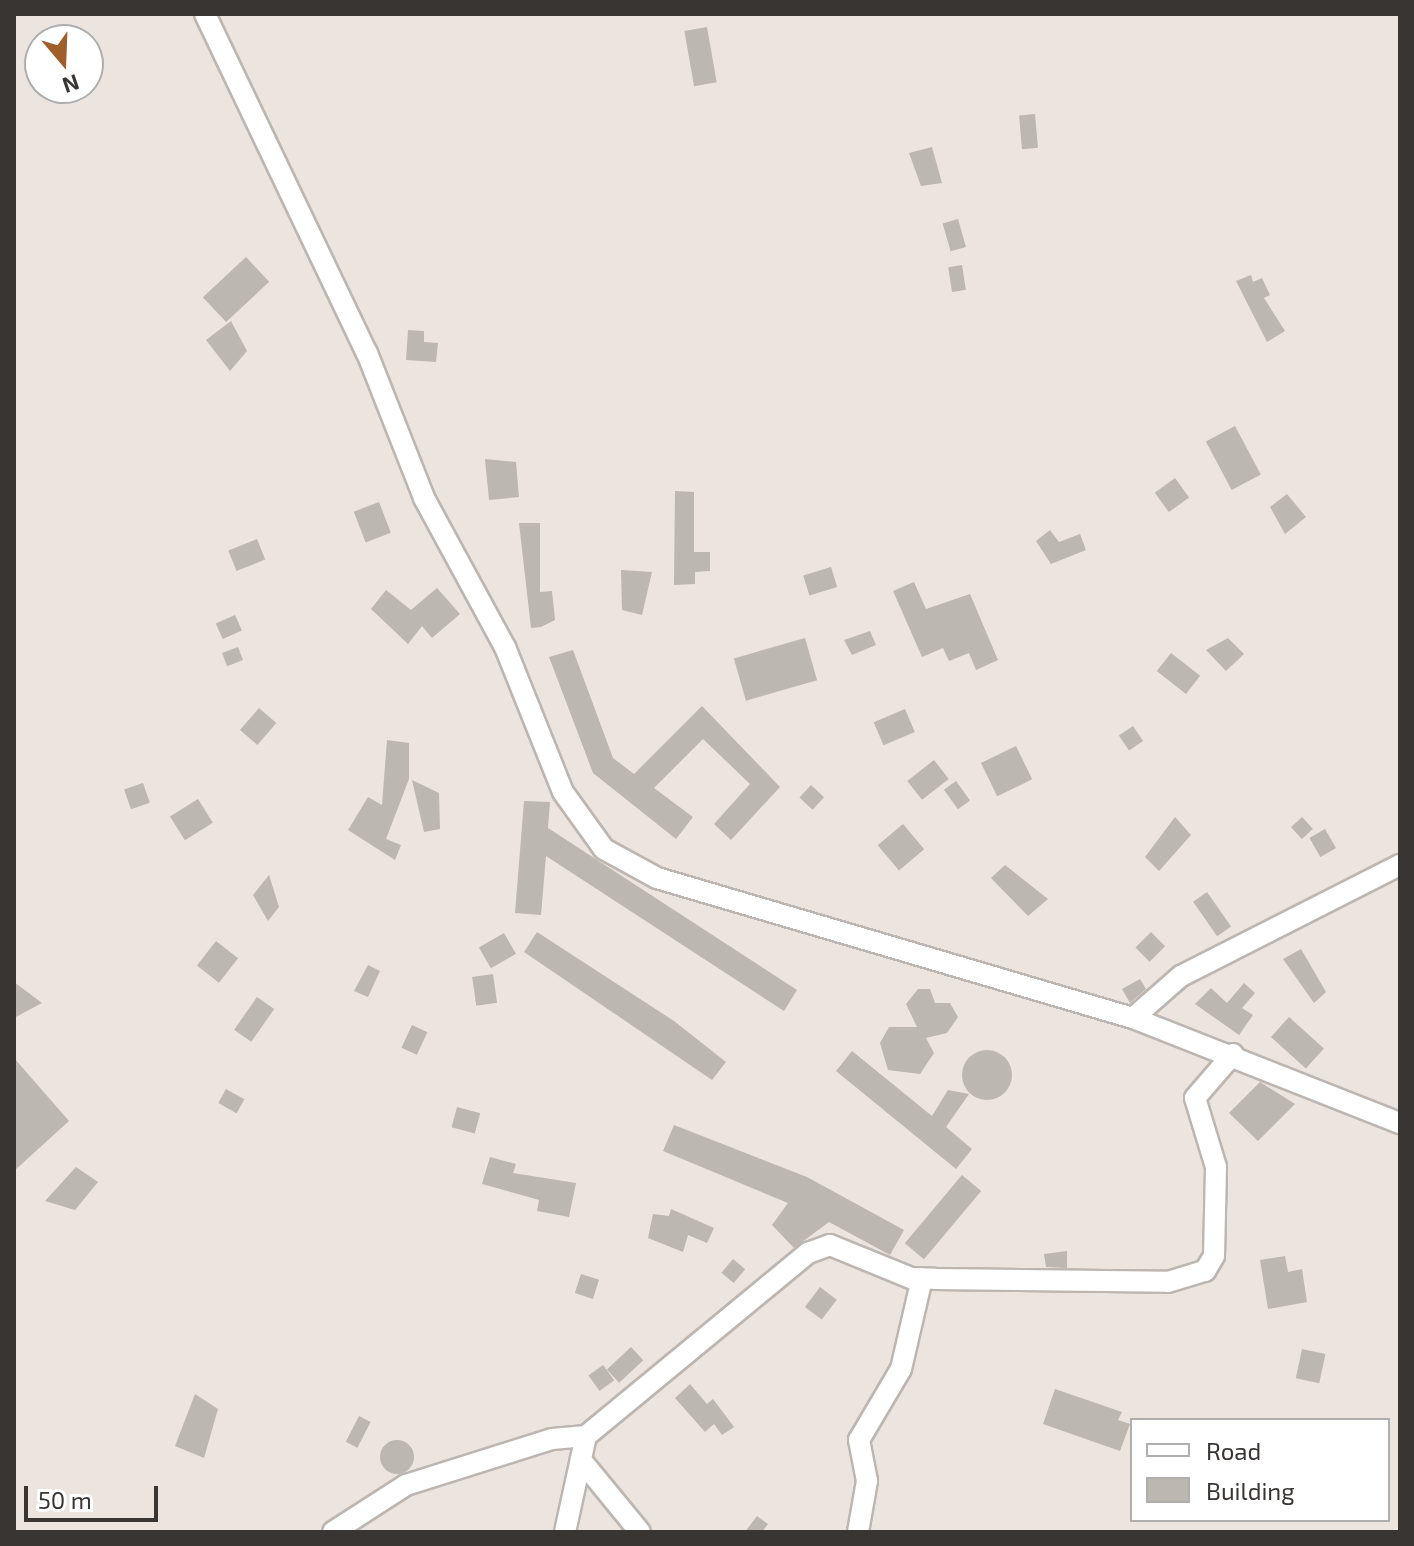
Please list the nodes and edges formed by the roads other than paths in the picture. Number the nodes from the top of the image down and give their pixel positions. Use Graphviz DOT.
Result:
graph roads {
  1 [pos="205,14"];
  2 [pos="1400,865"];
  3 [pos="1133,1018"];
  4 [pos="1233,1054"];
  5 [pos="1400,1123"];
  6 [pos="922,1278"];
  7 [pos="586,1436"];
  8 [pos="581,1460"];
  9 [pos="333,1532"];
  10 [pos="565,1532"];
  11 [pos="640,1532"];
  12 [pos="858,1532"];
  1 -- 3 [label="street"];
  2 -- 3 [label="street"];
  3 -- 4 [label="street"];
  4 -- 5 [label="street"];
  4 -- 6 [label="street"];
  6 -- 7 [label="street"];
  6 -- 12 [label="street"];
  7 -- 8 [label="street"];
  7 -- 9 [label="street"];
  8 -- 10 [label="street"];
  8 -- 11 [label="street"];
}
